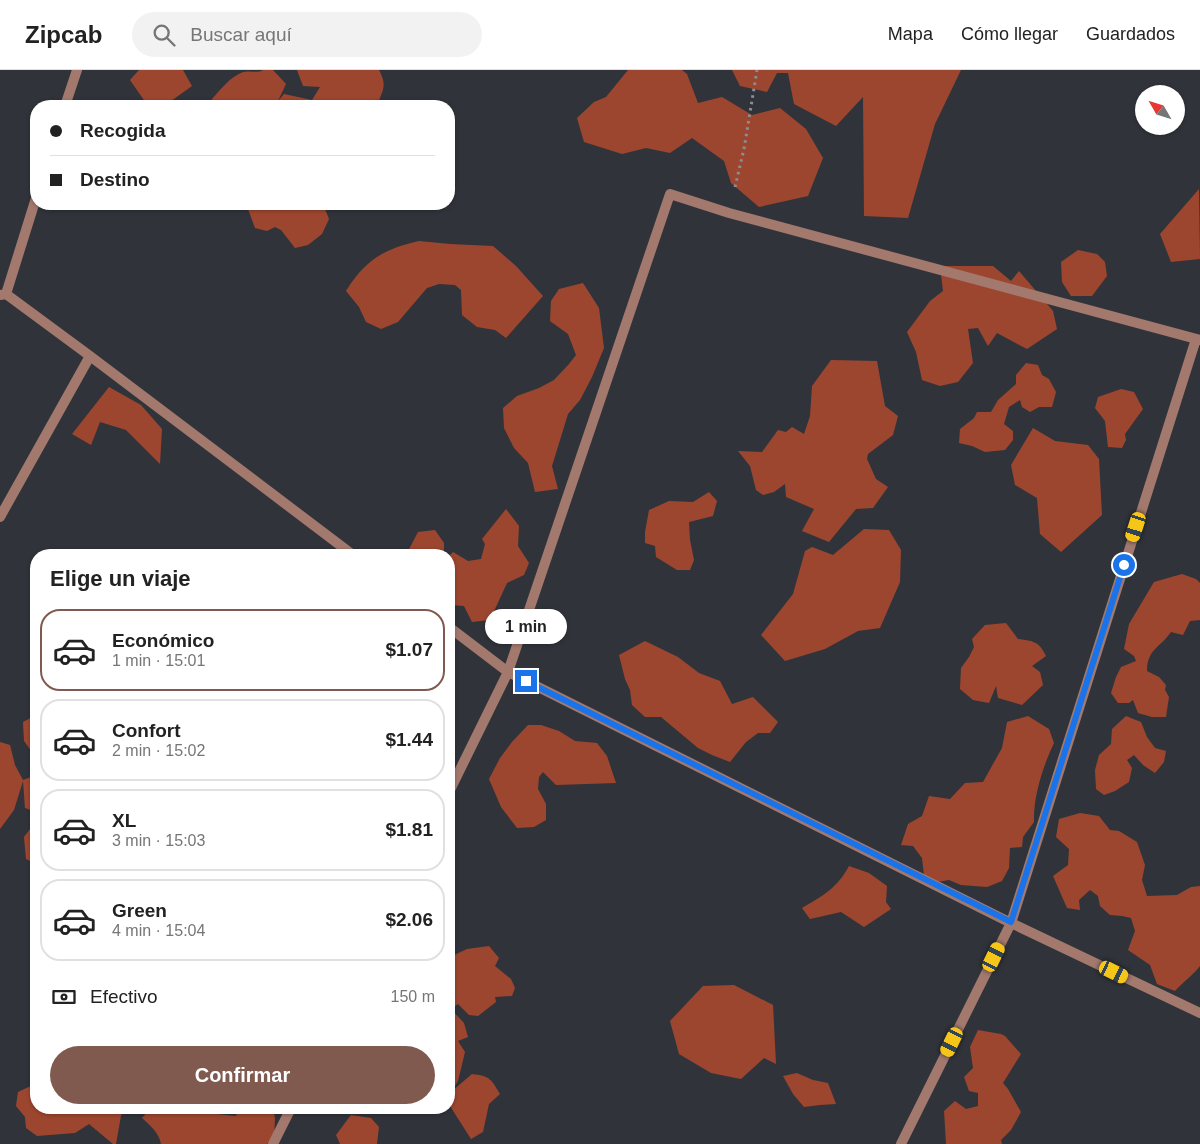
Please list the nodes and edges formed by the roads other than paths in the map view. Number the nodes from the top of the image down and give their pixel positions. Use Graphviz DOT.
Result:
graph roads {
  1 [pos="77,70"];
  2 [pos="68,100"];
  3 [pos="32,210"];
  4 [pos="3,295"];
  5 [pos="1198,339"];
  6 [pos="90,356"];
  7 [pos="0,517"];
  8 [pos="345,549"];
  9 [pos="455,632"];
  10 [pos="508,672"];
  11 [pos="455,780"];
  12 [pos="1011,922"];
  13 [pos="1200,1013"];
  14 [pos="288,1114"];
  15 [pos="273,1144"];
  16 [pos="901,1144"];
  1 -- 2 [label="street"];
  3 -- 4 [label="street"];
  4 -- 6 [label="street"];
  5 -- 10 [label="street"];
  5 -- 12 [label="street"];
  6 -- 7 [label="street"];
  6 -- 8 [label="street"];
  9 -- 10 [label="street"];
  10 -- 11 [label="street"];
  10 -- 12 [label="street"];
  12 -- 13 [label="street"];
  12 -- 16 [label="street"];
  14 -- 15 [label="street"];
}
